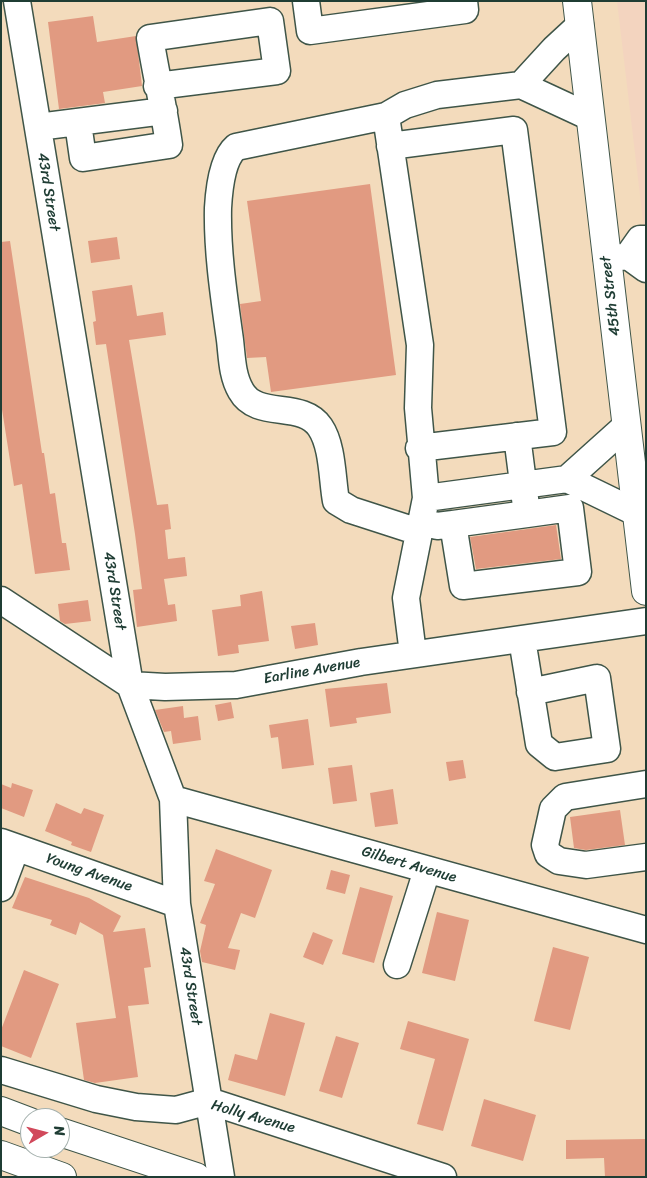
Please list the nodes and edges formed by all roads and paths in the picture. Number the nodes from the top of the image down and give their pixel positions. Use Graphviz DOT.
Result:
graph roads {
  1 [pos="17,1"];
  2 [pos="306,1"];
  3 [pos="464,1"];
  4 [pos="578,13"];
  5 [pos="310,31"];
  6 [pos="272,36"];
  7 [pos="521,85"];
  8 [pos="161,98"];
  9 [pos="386,116"];
  10 [pos="590,117"];
  11 [pos="78,122"];
  12 [pos="38,127"];
  13 [pos="390,146"];
  14 [pos="632,256"];
  15 [pos="626,426"];
  16 [pos="517,436"];
  17 [pos="419,448"];
  18 [pos="566,479"];
  19 [pos="523,486"];
  20 [pos="637,513"];
  21 [pos="527,514"];
  22 [pos="422,517"];
  23 [pos="453,524"];
  24 [pos="646,591"];
  25 [pos="1,600"];
  26 [pos="646,621"];
  27 [pos="522,639"];
  28 [pos="413,654"];
  29 [pos="130,686"];
  30 [pos="530,692"];
  31 [pos="646,784"];
  32 [pos="173,799"];
  33 [pos="9,845"];
  34 [pos="646,857"];
  35 [pos="427,870"];
  36 [pos="1,888"];
  37 [pos="177,904"];
  38 [pos="646,930"];
  39 [pos="397,965"];
  40 [pos="1,1070"];
  41 [pos="209,1102"];
  42 [pos="1,1111"];
  43 [pos="20,1118"];
  44 [pos="70,1135"];
  45 [pos="1,1155"];
  46 [pos="62,1177"];
  47 [pos="196,1177"];
  48 [pos="221,1177"];
  49 [pos="443,1177"];
  1 -- 12 [label="street, 43rd Street"];
  2 -- 5 [label="street"];
  3 -- 5 [label="street"];
  4 -- 7 [label="street"];
  4 -- 10 [label="main road, 45th Street"];
  5 -- 6 [label="street"];
  6 -- 8 [label="street"];
  6 -- 8 [label="street"];
  7 -- 9 [label="street"];
  7 -- 10 [label="street"];
  8 -- 11 [label="street"];
  8 -- 11 [label="street"];
  9 -- 13 [label="street"];
  9 -- 22 [label="street"];
  10 -- 14 [label="main road, 45th Street"];
  11 -- 12 [label="street"];
  12 -- 29 [label="street, 43rd Street"];
  13 -- 16 [label="street"];
  13 -- 17 [label="street"];
  14 -- 15 [label="main road, 45th Street"];
  15 -- 18 [label="street"];
  15 -- 20 [label="main road, 45th Street"];
  16 -- 17 [label="street"];
  16 -- 19 [label="street"];
  17 -- 22 [label="street"];
  18 -- 19 [label="street"];
  18 -- 20 [label="street"];
  19 -- 21 [label="street"];
  19 -- 22 [label="street"];
  20 -- 24 [label="main road, 45th Street"];
  21 -- 23 [label="street"];
  21 -- 23 [label="street"];
  22 -- 23 [label="street"];
  22 -- 28 [label="street"];
  25 -- 29 [label="street"];
  26 -- 27 [label="street, Earline Avenue"];
  27 -- 28 [label="street, Earline Avenue"];
  27 -- 30 [label="street"];
  28 -- 29 [label="street, Earline Avenue"];
  29 -- 32 [label="street, 43rd Street"];
  31 -- 34 [label="street"];
  32 -- 35 [label="street, Gilbert Avenue"];
  32 -- 37 [label="street, 43rd Street"];
  33 -- 36 [label="street"];
  33 -- 37 [label="street, Young Avenue"];
  35 -- 38 [label="street, Gilbert Avenue"];
  35 -- 39 [label="street"];
  37 -- 41 [label="street, 43rd Street"];
  40 -- 41 [label="street, Holly Avenue"];
  41 -- 48 [label="street, 43rd Street"];
  41 -- 49 [label="street, Holly Avenue"];
  42 -- 43 [label="main road"];
  44 -- 47 [label="main road"];
  45 -- 46 [label="main road"];
}
